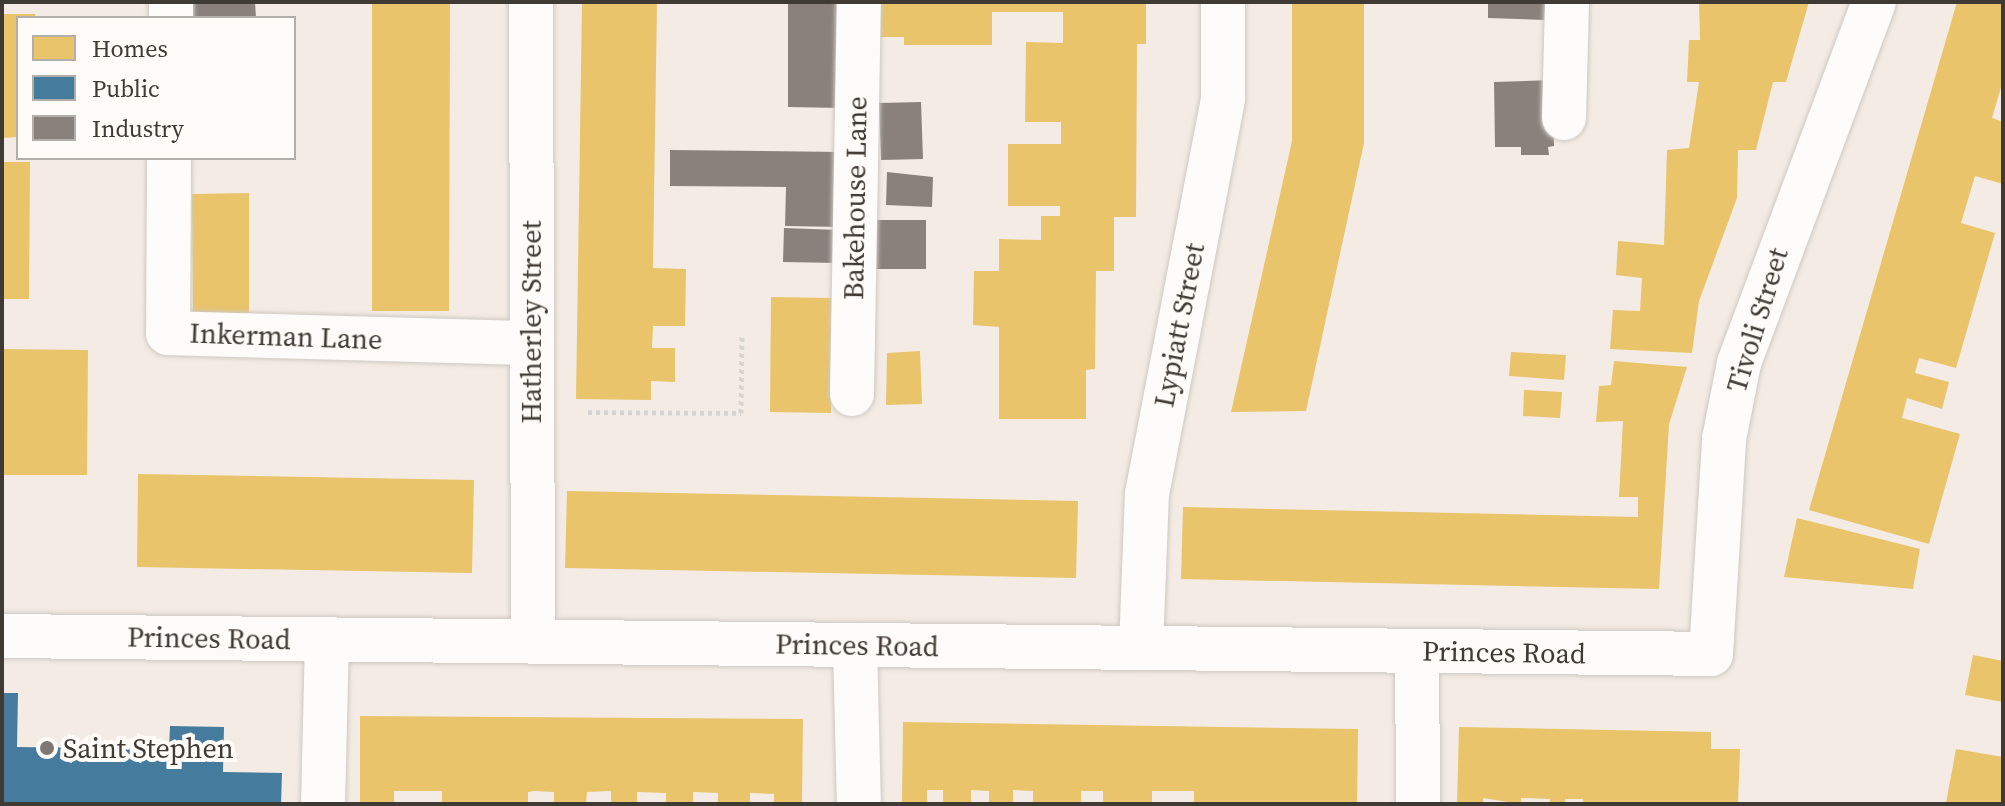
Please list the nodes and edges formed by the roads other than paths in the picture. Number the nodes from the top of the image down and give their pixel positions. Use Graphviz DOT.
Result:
graph roads {
  1 [pos="531,2"];
  2 [pos="859,2"];
  3 [pos="1223,2"];
  4 [pos="1567,2"];
  5 [pos="1874,2"];
  6 [pos="1564,118"];
  7 [pos="169,160"];
  8 [pos="530,343"];
  9 [pos="852,394"];
  10 [pos="2,636"];
  11 [pos="327,640"];
  12 [pos="533,641"];
  13 [pos="855,645"];
  14 [pos="1141,648"];
  15 [pos="1417,651"];
  16 [pos="1711,654"];
  17 [pos="323,804"];
  18 [pos="859,804"];
  19 [pos="1418,804"];
  1 -- 8 [label="street, Hatherley Street"];
  2 -- 9 [label="street, Bakehouse Lane"];
  3 -- 14 [label="street, Lypiatt Street"];
  4 -- 6 [label="street"];
  5 -- 16 [label="street, Tivoli Street"];
  7 -- 8 [label="street, Inkerman Lane"];
  8 -- 12 [label="street, Hatherley Street"];
  10 -- 11 [label="street, Princes Road"];
  11 -- 12 [label="street, Princes Road"];
  11 -- 17 [label="street"];
  12 -- 13 [label="street, Princes Road"];
  13 -- 14 [label="street, Princes Road"];
  13 -- 18 [label="street"];
  14 -- 15 [label="street, Princes Road"];
  15 -- 16 [label="street, Princes Road"];
  15 -- 19 [label="street"];
}
